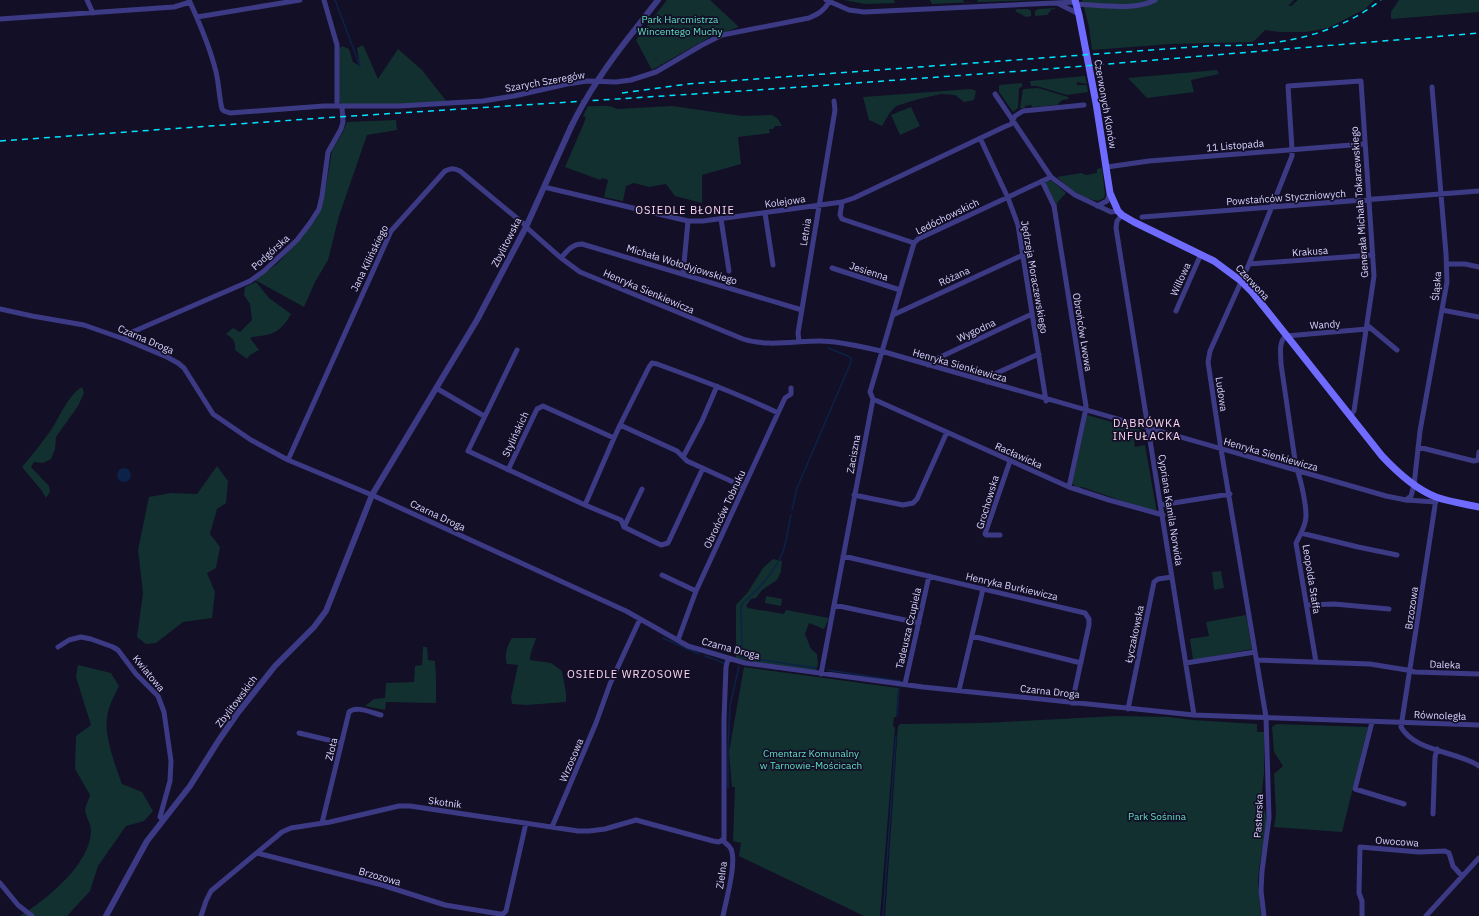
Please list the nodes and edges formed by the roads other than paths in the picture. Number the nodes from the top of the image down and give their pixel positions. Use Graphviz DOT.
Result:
graph roads {
  1 [pos="87,0"];
  2 [pos="300,0"];
  3 [pos="324,0"];
  4 [pos="658,0"];
  5 [pos="1065,0"];
  6 [pos="1155,0"];
  7 [pos="189,1"];
  8 [pos="827,1"];
  9 [pos="1076,2"];
  10 [pos="1108,3"];
  11 [pos="1059,4"];
  12 [pos="93,13"];
  13 [pos="1079,15"];
  14 [pos="197,17"];
  15 [pos="0,19"];
  16 [pos="1288,86"];
  17 [pos="1432,87"];
  18 [pos="995,94"];
  19 [pos="834,101"];
  20 [pos="1084,105"];
  21 [pos="340,106"];
  22 [pos="1013,120"];
  23 [pos="980,138"];
  24 [pos="1364,144"];
  25 [pos="1292,150"];
  26 [pos="1107,167"];
  27 [pos="1051,177"];
  28 [pos="1042,181"];
  29 [pos="544,187"];
  30 [pos="1479,191"];
  31 [pos="1110,193"];
  32 [pos="1441,195"];
  33 [pos="1008,198"];
  34 [pos="1369,200"];
  35 [pos="842,202"];
  36 [pos="819,205"];
  37 [pos="1098,206"];
  38 [pos="1272,207"];
  39 [pos="765,212"];
  40 [pos="1120,213"];
  41 [pos="1142,217"];
  42 [pos="721,219"];
  43 [pos="688,221"];
  44 [pos="526,227"];
  45 [pos="914,243"];
  46 [pos="1201,254"];
  47 [pos="1023,255"];
  48 [pos="1373,255"];
  49 [pos="561,258"];
  50 [pos="1249,264"];
  51 [pos="1447,264"];
  52 [pos="773,265"];
  53 [pos="1479,267"];
  54 [pos="832,268"];
  55 [pos="729,271"];
  56 [pos="683,274"];
  57 [pos="1241,281"];
  58 [pos="900,290"];
  59 [pos="0,309"];
  60 [pos="802,310"];
  61 [pos="1442,310"];
  62 [pos="1176,311"];
  63 [pos="1032,314"];
  64 [pos="893,315"];
  65 [pos="1479,317"];
  66 [pos="1367,328"];
  67 [pos="1286,336"];
  68 [pos="124,339"];
  69 [pos="799,342"];
  70 [pos="1386,344"];
  71 [pos="517,350"];
  72 [pos="1397,350"];
  73 [pos="881,352"];
  74 [pos="1039,354"];
  75 [pos="928,365"];
  76 [pos="987,382"];
  77 [pos="717,386"];
  78 [pos="436,388"];
  79 [pos="791,388"];
  80 [pos="873,399"];
  81 [pos="1046,400"];
  82 [pos="1086,410"];
  83 [pos="778,413"];
  84 [pos="484,416"];
  85 [pos="1350,416"];
  86 [pos="620,425"];
  87 [pos="1148,428"];
  88 [pos="947,432"];
  89 [pos="614,438"];
  90 [pos="1418,447"];
  91 [pos="1221,449"];
  92 [pos="1479,452"];
  93 [pos="684,457"];
  94 [pos="288,460"];
  95 [pos="1010,461"];
  96 [pos="703,468"];
  97 [pos="508,470"];
  98 [pos="1298,471"];
  99 [pos="1414,485"];
  100 [pos="744,487"];
  101 [pos="1069,487"];
  102 [pos="642,489"];
  103 [pos="1230,494"];
  104 [pos="372,495"];
  105 [pos="854,495"];
  106 [pos="1436,499"];
  107 [pos="1406,500"];
  108 [pos="585,505"];
  109 [pos="1161,505"];
  110 [pos="1479,507"];
  111 [pos="1163,515"];
  112 [pos="624,527"];
  113 [pos="1302,533"];
  114 [pos="1000,535"];
  115 [pos="1397,555"];
  116 [pos="843,556"];
  117 [pos="662,575"];
  118 [pos="929,576"];
  119 [pos="1172,577"];
  120 [pos="983,589"];
  121 [pos="696,591"];
  122 [pos="834,605"];
  123 [pos="1307,605"];
  124 [pos="1389,609"];
  125 [pos="640,619"];
  126 [pos="919,623"];
  127 [pos="972,636"];
  128 [pos="678,640"];
  129 [pos="58,647"];
  130 [pos="1255,652"];
  131 [pos="728,659"];
  132 [pos="1256,660"];
  133 [pos="1080,662"];
  134 [pos="1316,662"];
  135 [pos="1186,663"];
  136 [pos="1411,671"];
  137 [pos="821,674"];
  138 [pos="1479,674"];
  139 [pos="904,684"];
  140 [pos="959,690"];
  141 [pos="1072,703"];
  142 [pos="1128,709"];
  143 [pos="381,715"];
  144 [pos="1194,715"];
  145 [pos="1266,717"];
  146 [pos="1372,722"];
  147 [pos="1401,722"];
  148 [pos="1479,725"];
  149 [pos="299,733"];
  150 [pos="341,743"];
  151 [pos="1436,750"];
  152 [pos="1479,766"];
  153 [pos="1404,804"];
  154 [pos="1433,814"];
  155 [pos="163,820"];
  156 [pos="322,823"];
  157 [pos="526,823"];
  158 [pos="552,827"];
  159 [pos="722,840"];
  160 [pos="256,853"];
  161 [pos="1479,858"];
  162 [pos="1462,876"];
  163 [pos="0,883"];
  164 [pos="482,914"];
  165 [pos="32,916"];
  166 [pos="106,916"];
  167 [pos="201,916"];
  168 [pos="723,916"];
  169 [pos="1264,916"];
  170 [pos="1362,916"];
  171 [pos="1426,916"];
  1 -- 12 [label="street"];
  2 -- 14 [label="street"];
  3 -- 21 [label="street, Podgórska"];
  4 -- 29 [label="street, Zbylitowska, bridge"];
  5 -- 11 [label="street"];
  6 -- 10 [label="street"];
  7 -- 12 [label="street"];
  7 -- 14 [label="street"];
  8 -- 11 [label="street"];
  8 -- 21 [label="street, Szarych Szeregów"];
  9 -- 10 [label="street"];
  9 -- 11 [label="street"];
  9 -- 13 [label="main road, Czerwonych Klonów"];
  11 -- 13 [label="street"];
  12 -- 15 [label="street"];
  13 -- 26 [label="main road, Czerwonych Klonów"];
  14 -- 21 [label="street, Szarych Szeregów"];
  16 -- 24 [label="street, Generała Michała Tokarzewskiego"];
  16 -- 25 [label="street, Ludowa"];
  17 -- 32 [label="street, Śląska"];
  18 -- 22 [label="street, Czerwona"];
  19 -- 36 [label="street, Letnia"];
  20 -- 22 [label="street, Kolejowa"];
  21 -- 68 [label="street, Podgórska"];
  22 -- 23 [label="street, Kolejowa"];
  22 -- 27 [label="street, Czerwona"];
  23 -- 33 [label="street, Jędrzeja Moraczewskiego"];
  23 -- 35 [label="street, Kolejowa"];
  24 -- 25 [label="street, 11 Listopada"];
  24 -- 34 [label="street, Generała Michała Tokarzewskiego"];
  25 -- 26 [label="street, 11 Listopada"];
  25 -- 38 [label="street, Ludowa"];
  26 -- 31 [label="main road, Czerwonych Klonów"];
  27 -- 28 [label="street, Ledóchowskich"];
  27 -- 37 [label="street, Czerwona"];
  28 -- 33 [label="street, Ledóchowskich"];
  28 -- 82 [label="street, Obrońców Lwowa"];
  29 -- 43 [label="street, Kolejowa"];
  29 -- 44 [label="street, Zbylitowska"];
  30 -- 32 [label="street, Powstańców Styczniowych"];
  31 -- 37 [label="street"];
  31 -- 40 [label="main road, Czerwonych Klonów"];
  32 -- 34 [label="street, Powstańców Styczniowych"];
  32 -- 51 [label="street, Śląska"];
  33 -- 45 [label="street, Ledóchowskich"];
  33 -- 47 [label="street, Jędrzeja Moraczewskiego"];
  34 -- 38 [label="street, Powstańców Styczniowych"];
  34 -- 48 [label="street, Generała Michała Tokarzewskiego"];
  35 -- 36 [label="street, Kolejowa"];
  35 -- 45 [label="street, Ledóchowskich"];
  36 -- 39 [label="street, Kolejowa"];
  36 -- 60 [label="street, Letnia"];
  37 -- 40 [label="street, Czerwona"];
  38 -- 41 [label="street, Powstańców Styczniowych"];
  38 -- 50 [label="street, Ludowa"];
  39 -- 42 [label="street, Kolejowa"];
  39 -- 52 [label="street"];
  40 -- 46 [label="main road, Czerwona"];
  40 -- 87 [label="street, Cypriana Kamila Norwida"];
  42 -- 43 [label="street, Kolejowa"];
  42 -- 55 [label="street"];
  43 -- 56 [label="street"];
  44 -- 49 [label="street, Henryka Sienkiewicza"];
  44 -- 78 [label="street, Zbylitowska"];
  44 -- 94 [label="street, Jana Kilińskiego"];
  45 -- 58 [label="street, Zaciszna"];
  46 -- 57 [label="main road, Czerwona"];
  46 -- 62 [label="street, Willowa"];
  47 -- 63 [label="street, Jędrzeja Moraczewskiego"];
  47 -- 64 [label="street, Różana"];
  48 -- 50 [label="street, Krakusa"];
  48 -- 66 [label="street, Generała Michała Tokarzewskiego"];
  49 -- 56 [label="street, Michała Wołodyjowskiego"];
  49 -- 69 [label="street, Henryka Sienkiewicza"];
  50 -- 57 [label="street, Ludowa"];
  51 -- 53 [label="street"];
  51 -- 61 [label="street, Śląska"];
  54 -- 58 [label="street, Jesienna"];
  56 -- 60 [label="street, Michała Wołodyjowskiego"];
  57 -- 67 [label="main road, Czerwona"];
  57 -- 91 [label="street, Ludowa"];
  58 -- 64 [label="street, Zaciszna"];
  59 -- 68 [label="street, Czarna Droga"];
  60 -- 69 [label="street, Letnia"];
  61 -- 65 [label="street"];
  61 -- 90 [label="street, Śląska"];
  63 -- 74 [label="street, Jędrzeja Moraczewskiego"];
  63 -- 75 [label="street, Wygodna"];
  64 -- 73 [label="street, Zaciszna"];
  66 -- 67 [label="street, Wandy"];
  66 -- 70 [label="street"];
  66 -- 72 [label="street"];
  66 -- 85 [label="street, Generała Michała Tokarzewskiego"];
  67 -- 85 [label="main road, Czerwona"];
  67 -- 98 [label="street, Leopolda Staffa"];
  68 -- 94 [label="street, Czarna Droga"];
  69 -- 73 [label="street, Henryka Sienkiewicza"];
  71 -- 84 [label="street"];
  73 -- 75 [label="street, Henryka Sienkiewicza"];
  73 -- 80 [label="street, Zaciszna"];
  74 -- 76 [label="street"];
  74 -- 81 [label="street, Jędrzeja Moraczewskiego"];
  75 -- 76 [label="street, Henryka Sienkiewicza"];
  76 -- 81 [label="street, Henryka Sienkiewicza"];
  77 -- 83 [label="street"];
  77 -- 86 [label="street"];
  77 -- 93 [label="street"];
  78 -- 84 [label="street"];
  78 -- 104 [label="street, Zbylitowska"];
  79 -- 83 [label="street, Obrońców Tobruku"];
  80 -- 88 [label="street, Racławicka"];
  80 -- 105 [label="street, Zaciszna"];
  81 -- 82 [label="street, Henryka Sienkiewicza"];
  82 -- 87 [label="street, Henryka Sienkiewicza"];
  82 -- 101 [label="street, Obrońców Lwowa"];
  83 -- 100 [label="street, Obrońców Tobruku"];
  84 -- 97 [label="street"];
  85 -- 99 [label="main road, Czerwona"];
  86 -- 89 [label="street"];
  86 -- 93 [label="street"];
  87 -- 91 [label="street, Henryka Sienkiewicza"];
  87 -- 109 [label="street, Cypriana Kamila Norwida"];
  88 -- 95 [label="street, Racławicka"];
  88 -- 105 [label="street"];
  89 -- 97 [label="street, Stylińskich"];
  89 -- 108 [label="street"];
  90 -- 92 [label="street"];
  90 -- 99 [label="street, Śląska"];
  91 -- 98 [label="street, Henryka Sienkiewicza"];
  91 -- 103 [label="street, Ludowa"];
  93 -- 96 [label="street"];
  94 -- 104 [label="street, Czarna Droga"];
  95 -- 101 [label="street, Racławicka"];
  95 -- 114 [label="street, Grochowska"];
  96 -- 100 [label="street"];
  96 -- 112 [label="street"];
  97 -- 108 [label="street"];
  98 -- 107 [label="street, Henryka Sienkiewicza"];
  98 -- 113 [label="street, Leopolda Staffa"];
  99 -- 106 [label="main road, Czerwona"];
  99 -- 107 [label="street"];
  100 -- 121 [label="street, Obrońców Tobruku"];
  101 -- 111 [label="street, Racławicka"];
  102 -- 112 [label="street"];
  103 -- 109 [label="street"];
  103 -- 130 [label="street, Ludowa"];
  104 -- 125 [label="street, Czarna Droga"];
  104 -- 155 [label="street, Zbylitowskich"];
  105 -- 116 [label="street, Zaciszna"];
  106 -- 107 [label="street, Henryka Sienkiewicza"];
  106 -- 110 [label="main road, Czerwona"];
  106 -- 136 [label="street, Brzozowa"];
  108 -- 112 [label="street"];
  109 -- 111 [label="street, Cypriana Kamila Norwida"];
  111 -- 119 [label="street, Cypriana Kamila Norwida"];
  113 -- 115 [label="street"];
  113 -- 123 [label="street, Leopolda Staffa"];
  116 -- 118 [label="street, Henryka Burkiewicza"];
  116 -- 122 [label="street, Zaciszna"];
  117 -- 121 [label="street"];
  118 -- 120 [label="street, Henryka Burkiewicza"];
  118 -- 126 [label="street, Tadeusza Czupiela"];
  119 -- 135 [label="street, Cypriana Kamila Norwida"];
  119 -- 142 [label="street, Łyczakowska"];
  120 -- 127 [label="street"];
  120 -- 133 [label="street, Henryka Burkiewicza"];
  121 -- 128 [label="street, Obrońców Tobruku"];
  122 -- 126 [label="street"];
  122 -- 137 [label="street, Zaciszna"];
  123 -- 124 [label="street"];
  123 -- 134 [label="street, Leopolda Staffa"];
  125 -- 128 [label="street, Czarna Droga"];
  125 -- 158 [label="street, Wrzosowa"];
  126 -- 139 [label="street, Tadeusza Czupiela"];
  127 -- 133 [label="street"];
  127 -- 140 [label="street"];
  128 -- 131 [label="street, Czarna Droga"];
  129 -- 155 [label="street, Kwiatowa"];
  130 -- 132 [label="street, Ludowa"];
  130 -- 135 [label="street"];
  131 -- 137 [label="street, Czarna Droga"];
  131 -- 159 [label="street"];
  132 -- 134 [label="street, Daleka"];
  132 -- 145 [label="street, Ludowa"];
  133 -- 141 [label="street, Henryka Burkiewicza"];
  134 -- 136 [label="street, Daleka"];
  135 -- 144 [label="street, Cypriana Kamila Norwida"];
  136 -- 138 [label="street, Daleka"];
  136 -- 147 [label="street, Brzozowa"];
  137 -- 139 [label="street, Czarna Droga"];
  139 -- 140 [label="street, Czarna Droga"];
  140 -- 141 [label="street, Czarna Droga"];
  141 -- 142 [label="street, Czarna Droga"];
  142 -- 144 [label="street, Czarna Droga"];
  143 -- 150 [label="street, Złota"];
  144 -- 145 [label="street, Czarna Droga"];
  145 -- 146 [label="street, Czarna Droga"];
  145 -- 169 [label="street, Pasterska"];
  146 -- 147 [label="street, Czarna Droga"];
  146 -- 153 [label="street"];
  147 -- 148 [label="street, Równoległa"];
  147 -- 151 [label="street"];
  149 -- 150 [label="street"];
  150 -- 156 [label="street, Złota"];
  151 -- 152 [label="street"];
  151 -- 154 [label="street"];
  155 -- 166 [label="street, Zbylitowskich"];
  156 -- 157 [label="street, Skotnik"];
  156 -- 160 [label="street, Skotnik"];
  157 -- 158 [label="street, Skotnik"];
  157 -- 164 [label="street, Brzozowa"];
  158 -- 159 [label="street, Skotnik"];
  159 -- 168 [label="street, Zielna"];
  160 -- 164 [label="street, Brzozowa"];
  160 -- 167 [label="street, Skotnik"];
  161 -- 162 [label="street"];
  162 -- 170 [label="street, Owocowa"];
  162 -- 171 [label="street"];
  163 -- 165 [label="street"];
}
